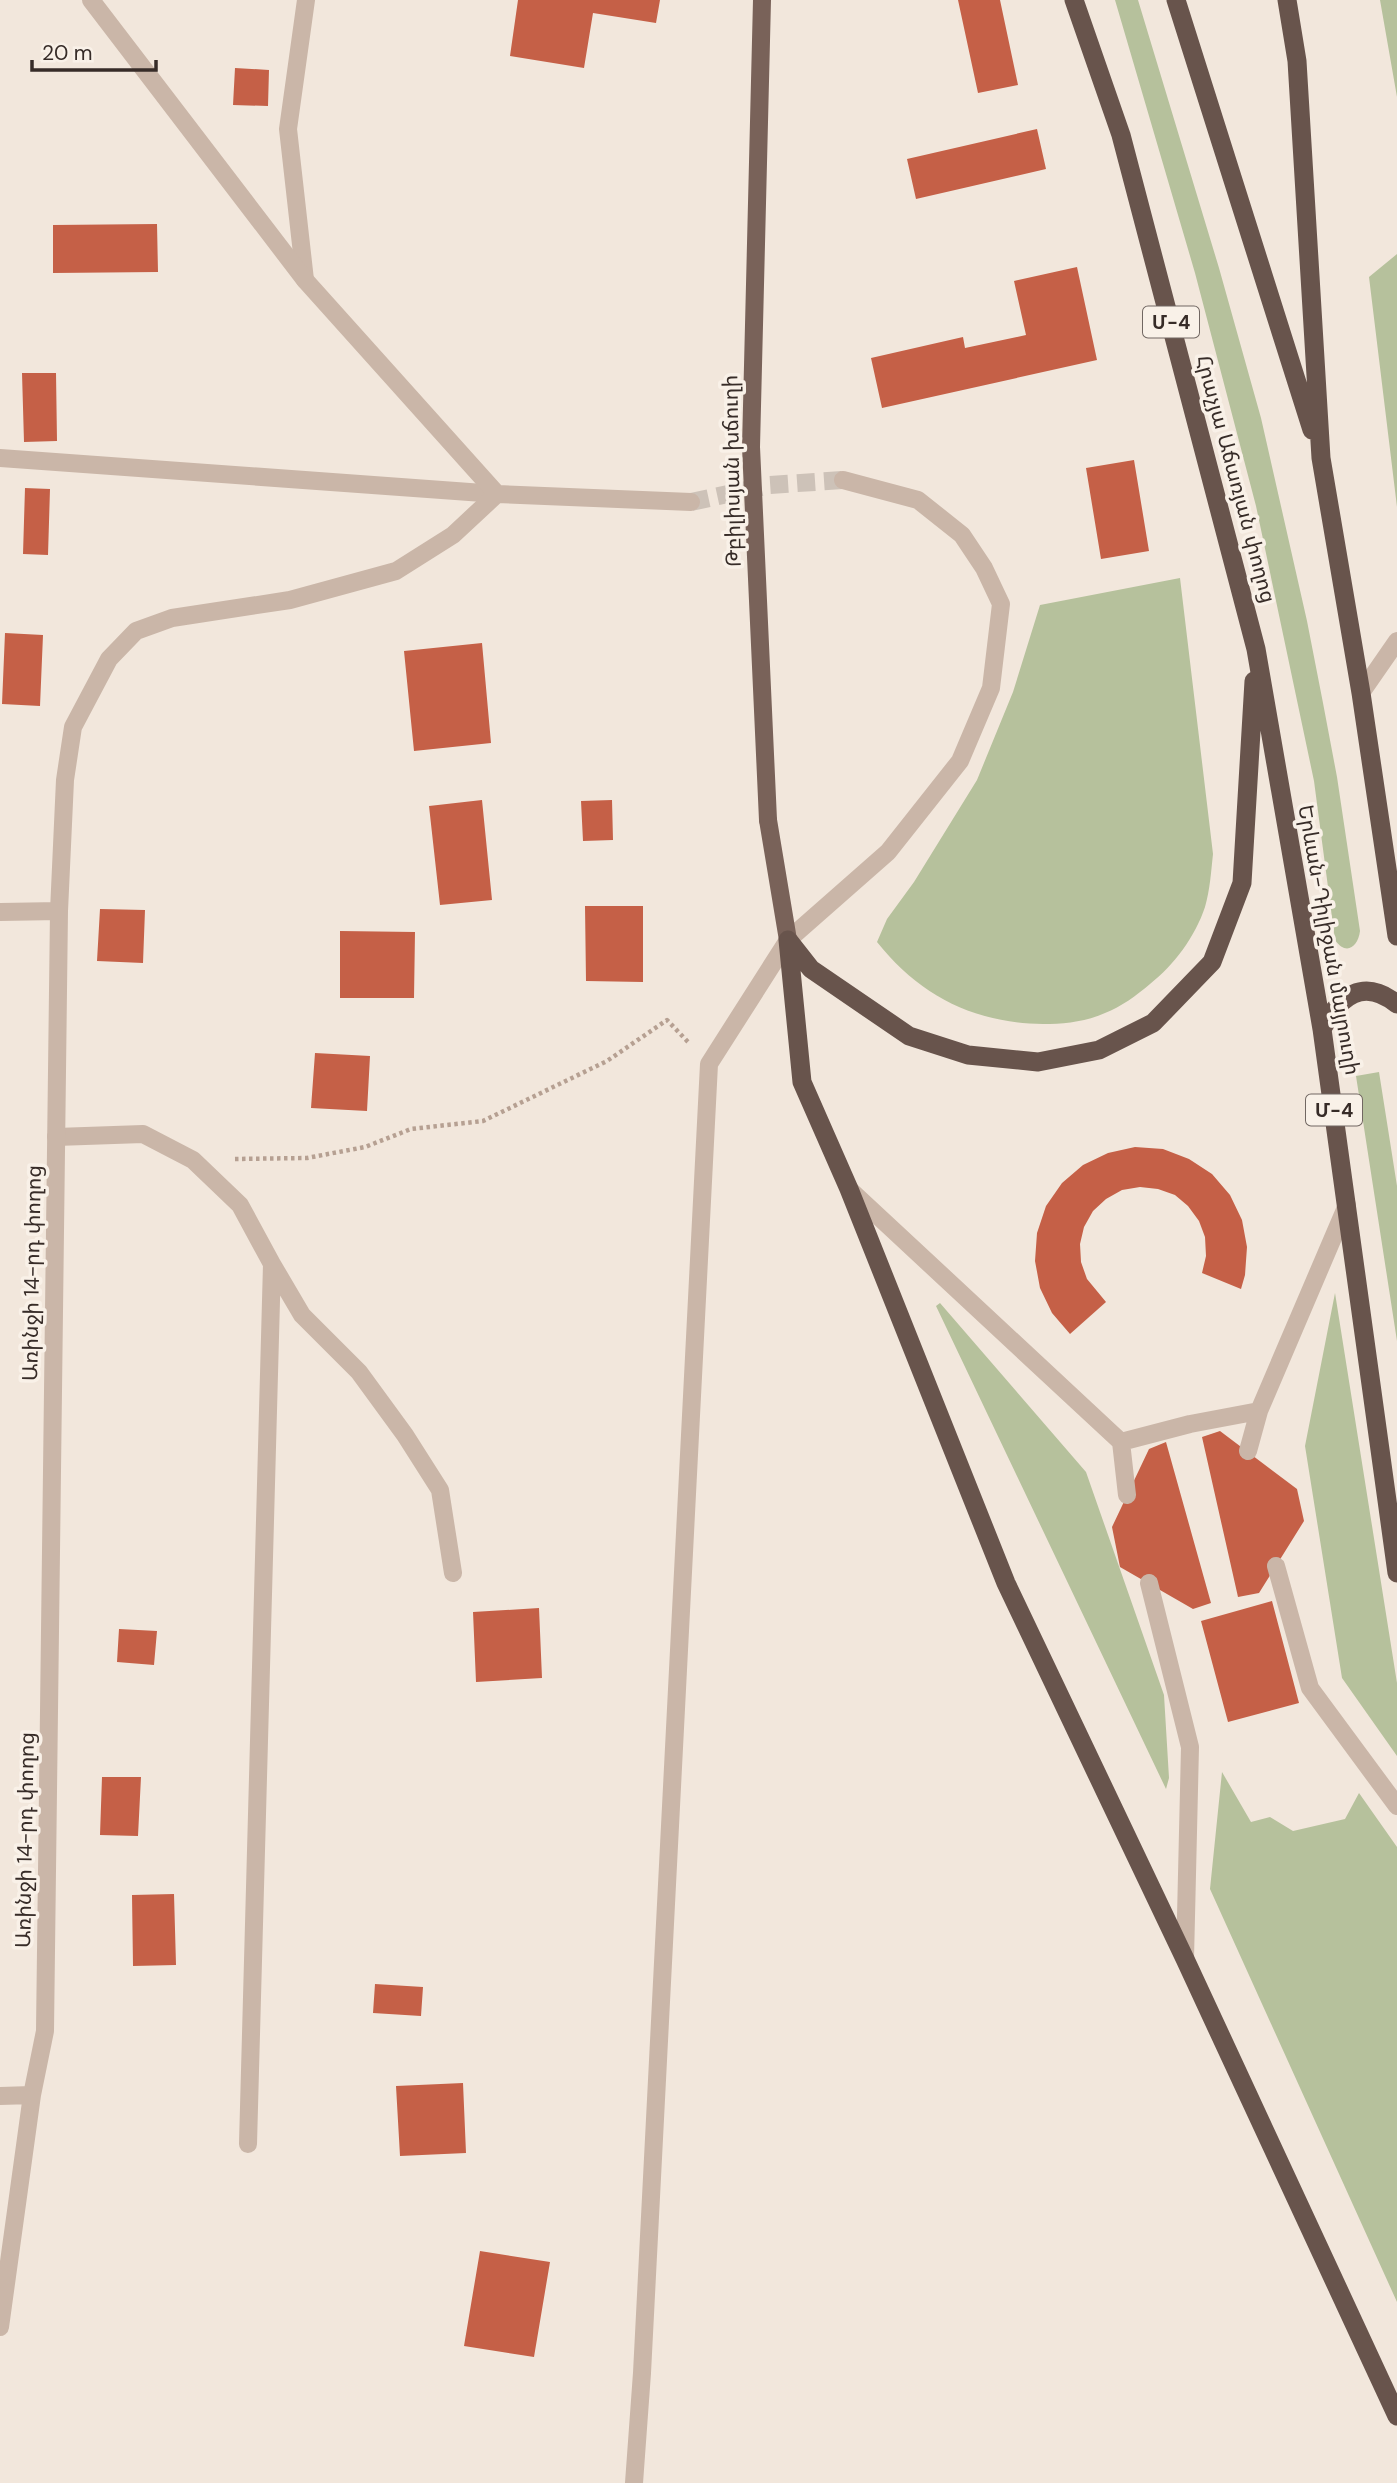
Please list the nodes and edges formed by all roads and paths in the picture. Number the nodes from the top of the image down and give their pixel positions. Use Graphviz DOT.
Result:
graph roads {
  1 [pos="91,0"];
  2 [pos="306,0"];
  3 [pos="762,0"];
  4 [pos="1074,0"];
  5 [pos="1175,0"];
  6 [pos="1287,0"];
  7 [pos="305,280"];
  8 [pos="0,458"];
  9 [pos="1321,458"];
  10 [pos="843,480"];
  11 [pos="497,495"];
  12 [pos="691,502"];
  13 [pos="1397,641"];
  14 [pos="1256,649"];
  15 [pos="1362,693"];
  16 [pos="1391,849"];
  17 [pos="59,911"];
  18 [pos="0,912"];
  19 [pos="1397,936"];
  20 [pos="788,940"];
  21 [pos="1397,1004"];
  22 [pos="1322,1028"];
  23 [pos="709,1064"];
  24 [pos="56,1137"];
  25 [pos="193,1160"];
  26 [pos="849,1189"];
  27 [pos="1347,1205"];
  28 [pos="272,1264"];
  29 [pos="1259,1411"];
  30 [pos="1121,1442"];
  31 [pos="1248,1451"];
  32 [pos="1127,1495"];
  33 [pos="1276,1566"];
  34 [pos="453,1573"];
  35 [pos="1397,1573"];
  36 [pos="1149,1583"];
  37 [pos="1397,1806"];
  38 [pos="1185,1959"];
  39 [pos="32,2095"];
  40 [pos="0,2096"];
  41 [pos="248,2144"];
  42 [pos="0,2328"];
  43 [pos="1397,2416"];
  44 [pos="634,2483"];
  1 -- 7 [label="street"];
  2 -- 7 [label="street"];
  3 -- 20 [label="main road, Թբիլիսյան խճուղի, bridge"];
  4 -- 14 [label="highway, Հրաչյա Աճառյան փողոց / Մ-4"];
  5 -- 9 [label="highway"];
  6 -- 9 [label="highway"];
  7 -- 11 [label="street"];
  8 -- 11 [label="street"];
  9 -- 15 [label="highway"];
  10 -- 20 [label="street"];
  11 -- 12 [label="street"];
  11 -- 17 [label="street, Առինջի 14-րդ փողոց"];
  13 -- 15 [label="street"];
  14 -- 20 [label="highway"];
  14 -- 22 [label="highway, Երևան-Դիլիջան մայրուղի / Մ-4"];
  15 -- 16 [label="highway"];
  16 -- 19 [label="highway"];
  17 -- 18 [label="street"];
  17 -- 24 [label="street, Առինջի 14-րդ փողոց"];
  20 -- 23 [label="street"];
  20 -- 26 [label="highway"];
  21 -- 22 [label="highway"];
  22 -- 27 [label="highway, Երևան-Դիլիջան մայրուղի / Մ-4"];
  23 -- 25 [label="path"];
  23 -- 44 [label="street"];
  24 -- 25 [label="street"];
  24 -- 39 [label="street, Առինջի 14-րդ փողոց"];
  25 -- 28 [label="street"];
  26 -- 30 [label="street"];
  26 -- 38 [label="highway"];
  27 -- 29 [label="street"];
  27 -- 35 [label="highway, Երևան-Դիլիջան մայրուղի / Մ-4"];
  28 -- 34 [label="street"];
  28 -- 41 [label="street"];
  29 -- 30 [label="street"];
  29 -- 31 [label="street"];
  30 -- 32 [label="street"];
  33 -- 37 [label="street"];
  36 -- 38 [label="street"];
  38 -- 43 [label="highway"];
  39 -- 40 [label="street"];
  39 -- 42 [label="street, Առինջի 14-րդ փողոց"];
}
